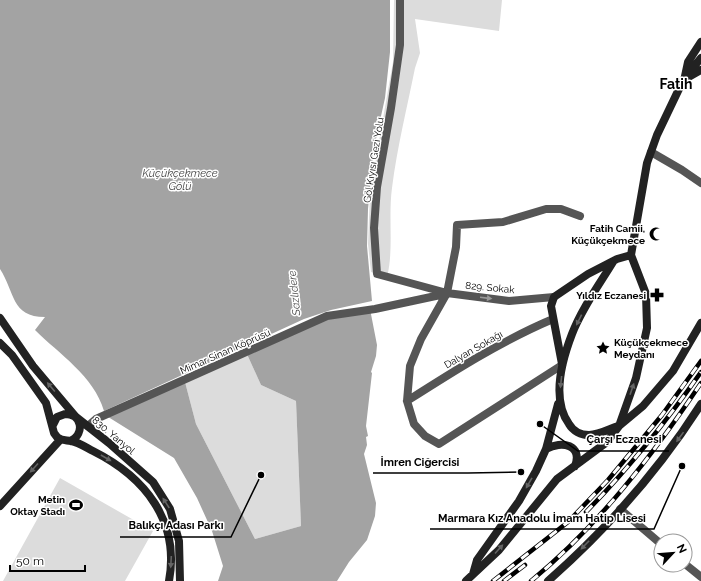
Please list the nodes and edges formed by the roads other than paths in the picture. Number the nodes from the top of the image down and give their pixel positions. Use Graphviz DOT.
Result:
graph roads {
  1 [pos="400,0"];
  2 [pos="701,42"];
  3 [pos="699,64"];
  4 [pos="684,79"];
  5 [pos="651,152"];
  6 [pos="701,183"];
  7 [pos="580,216"];
  8 [pos="631,255"];
  9 [pos="613,262"];
  10 [pos="447,293"];
  11 [pos="554,297"];
  12 [pos="0,318"];
  13 [pos="553,319"];
  14 [pos="701,323"];
  15 [pos="0,343"];
  16 [pos="562,365"];
  17 [pos="559,399"];
  18 [pos="407,401"];
  19 [pos="701,404"];
  20 [pos="76,417"];
  21 [pos="53,424"];
  22 [pos="88,426"];
  23 [pos="619,426"];
  24 [pos="60,440"];
  25 [pos="70,441"];
  26 [pos="546,449"];
  27 [pos="574,466"];
  28 [pos="0,506"];
  29 [pos="620,509"];
  30 [pos="653,537"];
  31 [pos="693,570"];
  32 [pos="701,577"];
  33 [pos="469,579"];
  34 [pos="168,581"];
  35 [pos="180,581"];
  36 [pos="548,581"];
  1 -- 10 [label="street, Göl Kıyısı Gezi Yolu"];
  2 -- 4 [label="main road"];
  3 -- 4 [label="main road"];
  4 -- 5 [label="main road"];
  5 -- 6 [label="street"];
  5 -- 8 [label="main road"];
  7 -- 10 [label="street"];
  8 -- 9 [label="main road"];
  23 -- 8 [label="main road, one-way"];
  9 -- 11 [label="main road"];
  9 -- 16 [label="main road, one-way"];
  10 -- 11 [label="street, 829. Sokak, one-way"];
  10 -- 18 [label="street"];
  10 -- 22 [label="street, Mimar Sinan Köprüsü"];
  11 -- 13 [label="main road"];
  20 -- 12 [label="main road, 830. Yanyol, one-way"];
  13 -- 16 [label="main road"];
  13 -- 18 [label="street, Dalyan Sokağı"];
  14 -- 23 [label="main road"];
  15 -- 21 [label="main road"];
  16 -- 17 [label="main road, one-way"];
  16 -- 18 [label="street"];
  17 -- 23 [label="main road"];
  17 -- 26 [label="main road"];
  19 -- 29 [label="main road, one-way"];
  20 -- 21 [label="main road"];
  20 -- 22 [label="main road, 830. Yanyol"];
  20 -- 25 [label="main road"];
  21 -- 24 [label="main road"];
  35 -- 22 [label="main road, 830. Yanyol, one-way"];
  23 -- 27 [label="main road"];
  24 -- 25 [label="main road, 830. Yanyol"];
  24 -- 28 [label="main road, one-way"];
  25 -- 34 [label="main road, 830. Yanyol, one-way"];
  26 -- 27 [label="main road"];
  26 -- 33 [label="main road, one-way"];
  33 -- 27 [label="main road, one-way"];
  29 -- 30 [label="street"];
  29 -- 36 [label="main road, one-way"];
  31 -- 32 [label="street"];
}
